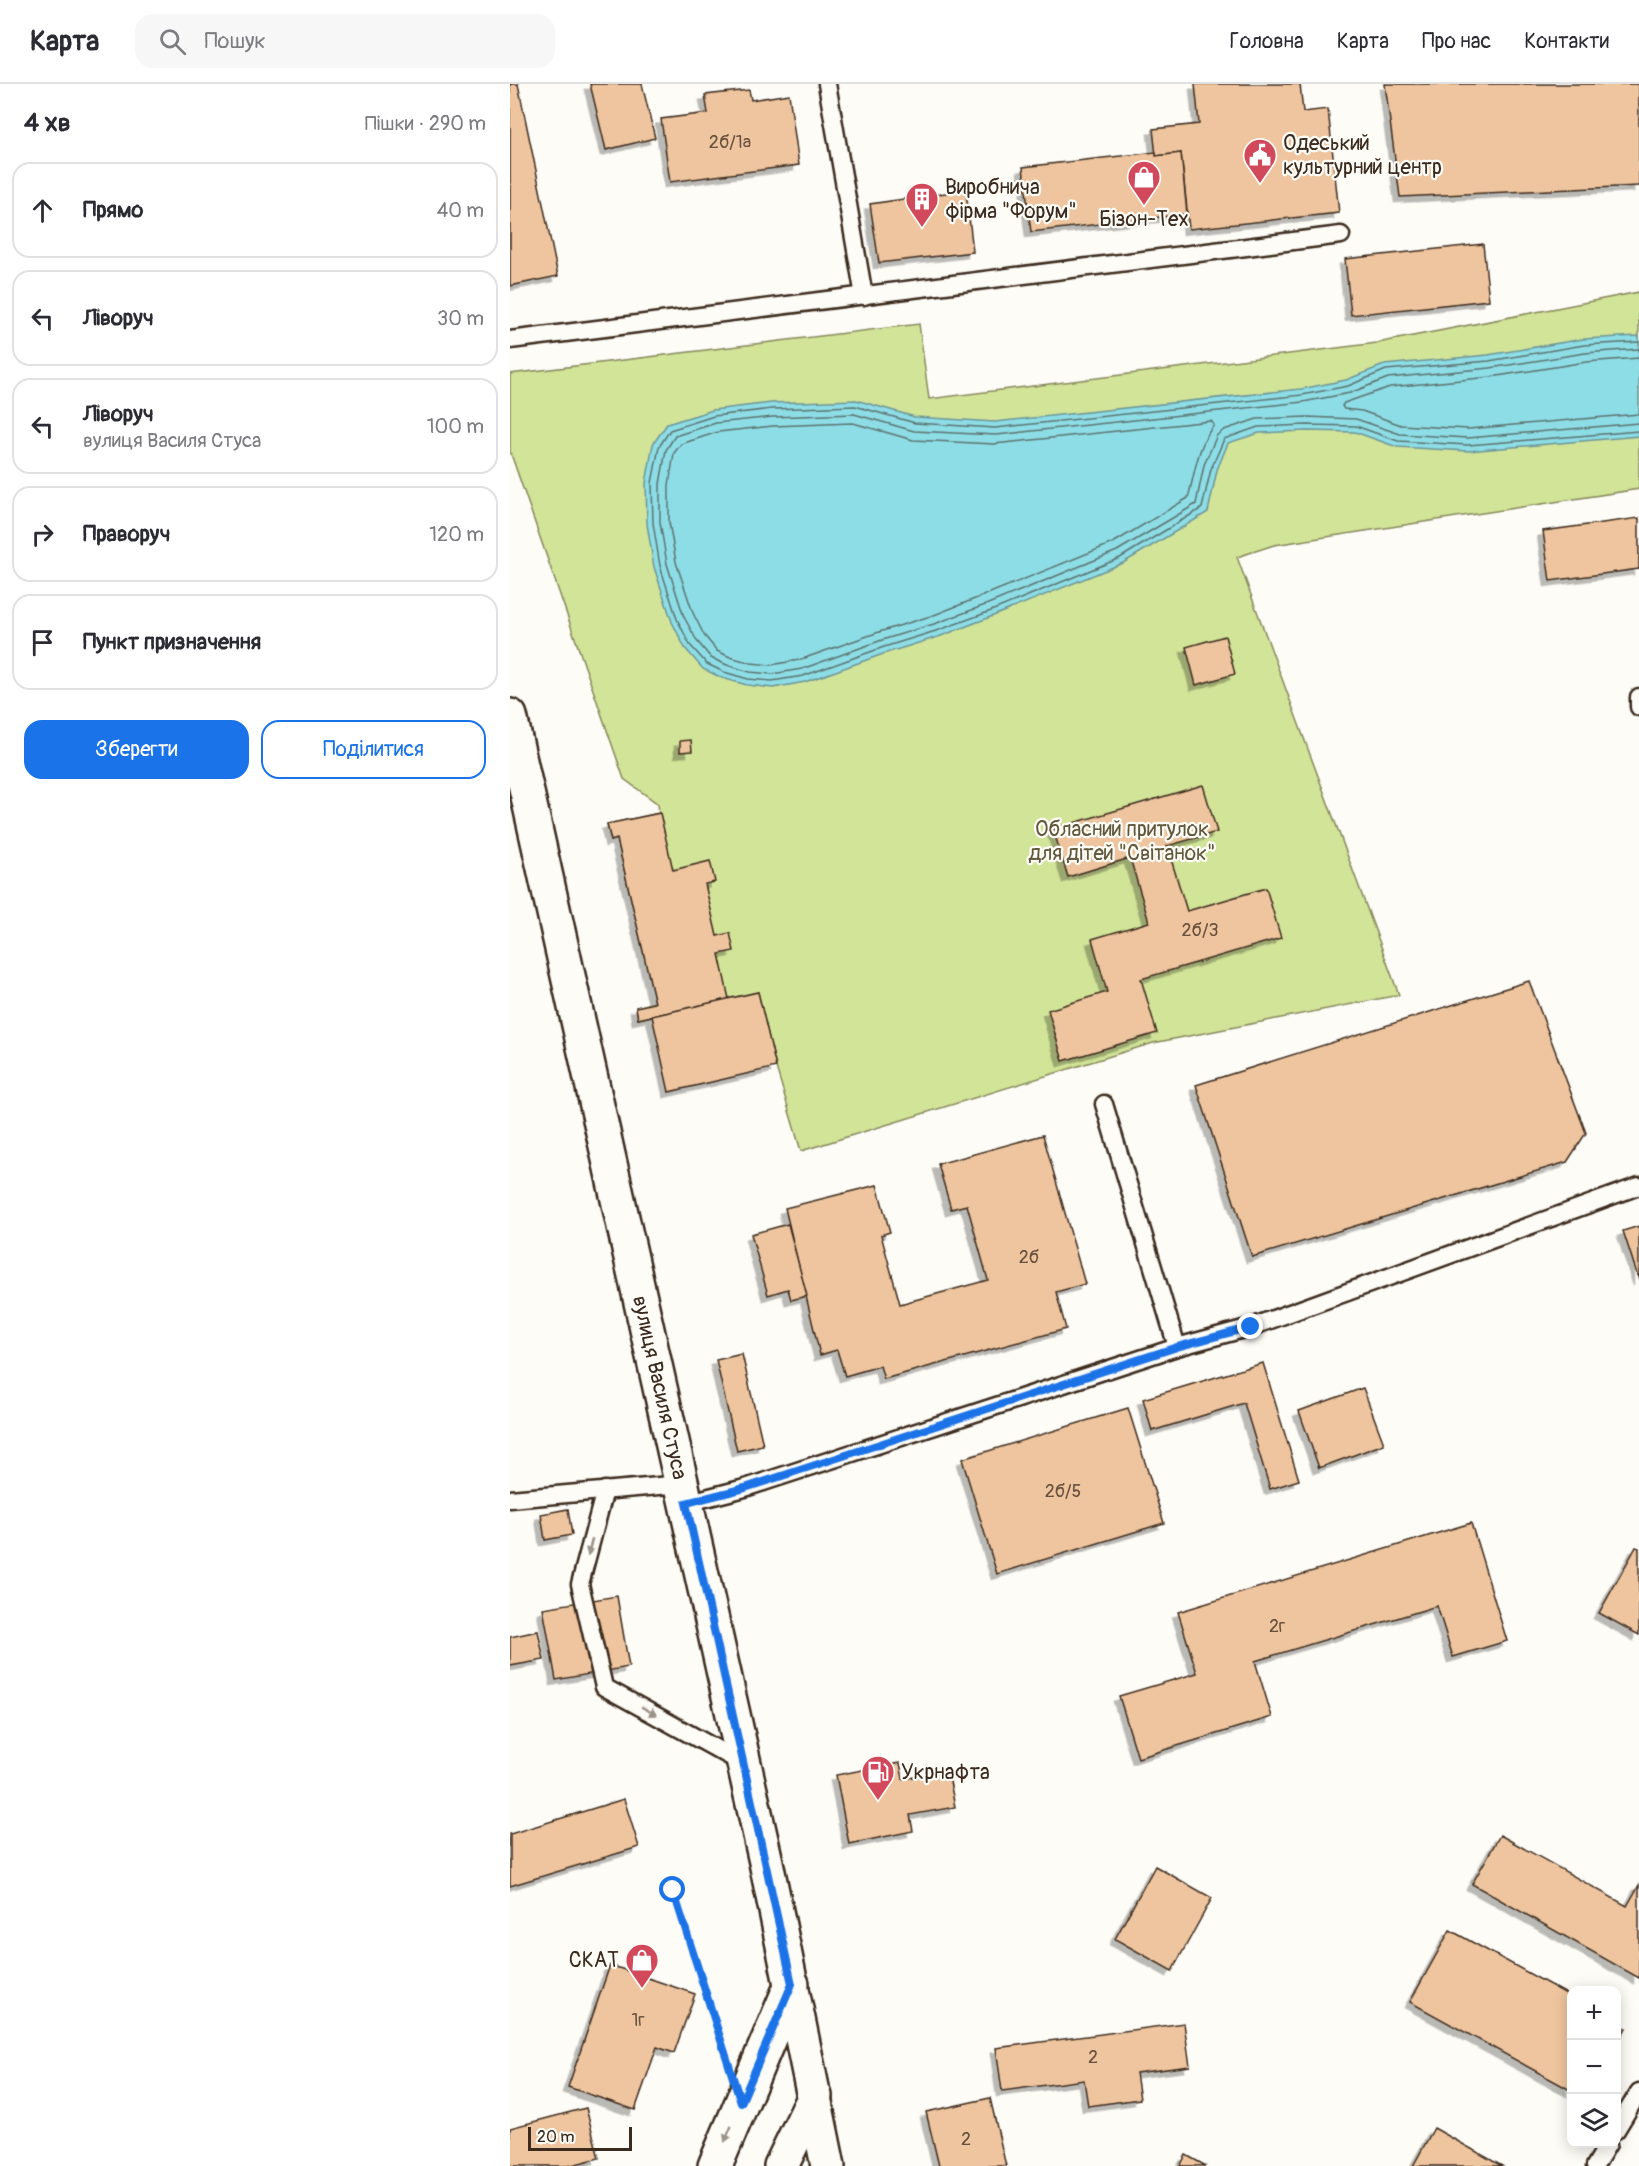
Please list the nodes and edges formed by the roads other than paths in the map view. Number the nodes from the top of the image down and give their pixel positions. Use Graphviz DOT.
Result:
graph roads {
  1 [pos="827,84"];
  2 [pos="1341,235"];
  3 [pos="864,296"];
  4 [pos="510,340"];
  5 [pos="1639,697"];
  6 [pos="1639,707"];
  7 [pos="510,716"];
  8 [pos="1104,1104"];
  9 [pos="1639,1186"];
  10 [pos="1177,1347"];
  11 [pos="605,1490"];
  12 [pos="684,1493"];
  13 [pos="510,1498"];
  14 [pos="744,1764"];
  15 [pos="792,1984"];
  16 [pos="1639,2092"];
  17 [pos="815,2096"];
  18 [pos="1621,2123"];
  19 [pos="1606,2148"];
  20 [pos="715,2166"];
  21 [pos="781,2166"];
  22 [pos="828,2166"];
  23 [pos="1595,2166"];
  1 -- 3 [label="lane"];
  2 -- 3 [label="lane"];
  3 -- 4 [label="lane"];
  5 -- 6 [label="lane"];
  7 -- 12 [label="main road, вулиця Василя Стуса"];
  8 -- 10 [label="lane"];
  9 -- 10 [label="lane"];
  10 -- 12 [label="lane"];
  11 -- 12 [label="lane"];
  11 -- 13 [label="lane"];
  11 -- 14 [label="lane, one-way"];
  12 -- 14 [label="main road, вулиця Василя Стуса"];
  14 -- 15 [label="main road, вулиця Василя Стуса"];
  15 -- 17 [label="main road, вулиця Василя Стуса"];
  15 -- 20 [label="main road, one-way"];
  16 -- 18 [label="lane"];
  17 -- 21 [label="main road"];
  17 -- 22 [label="main road, вулиця Василя Стуса"];
  19 -- 23 [label="lane"];
}
